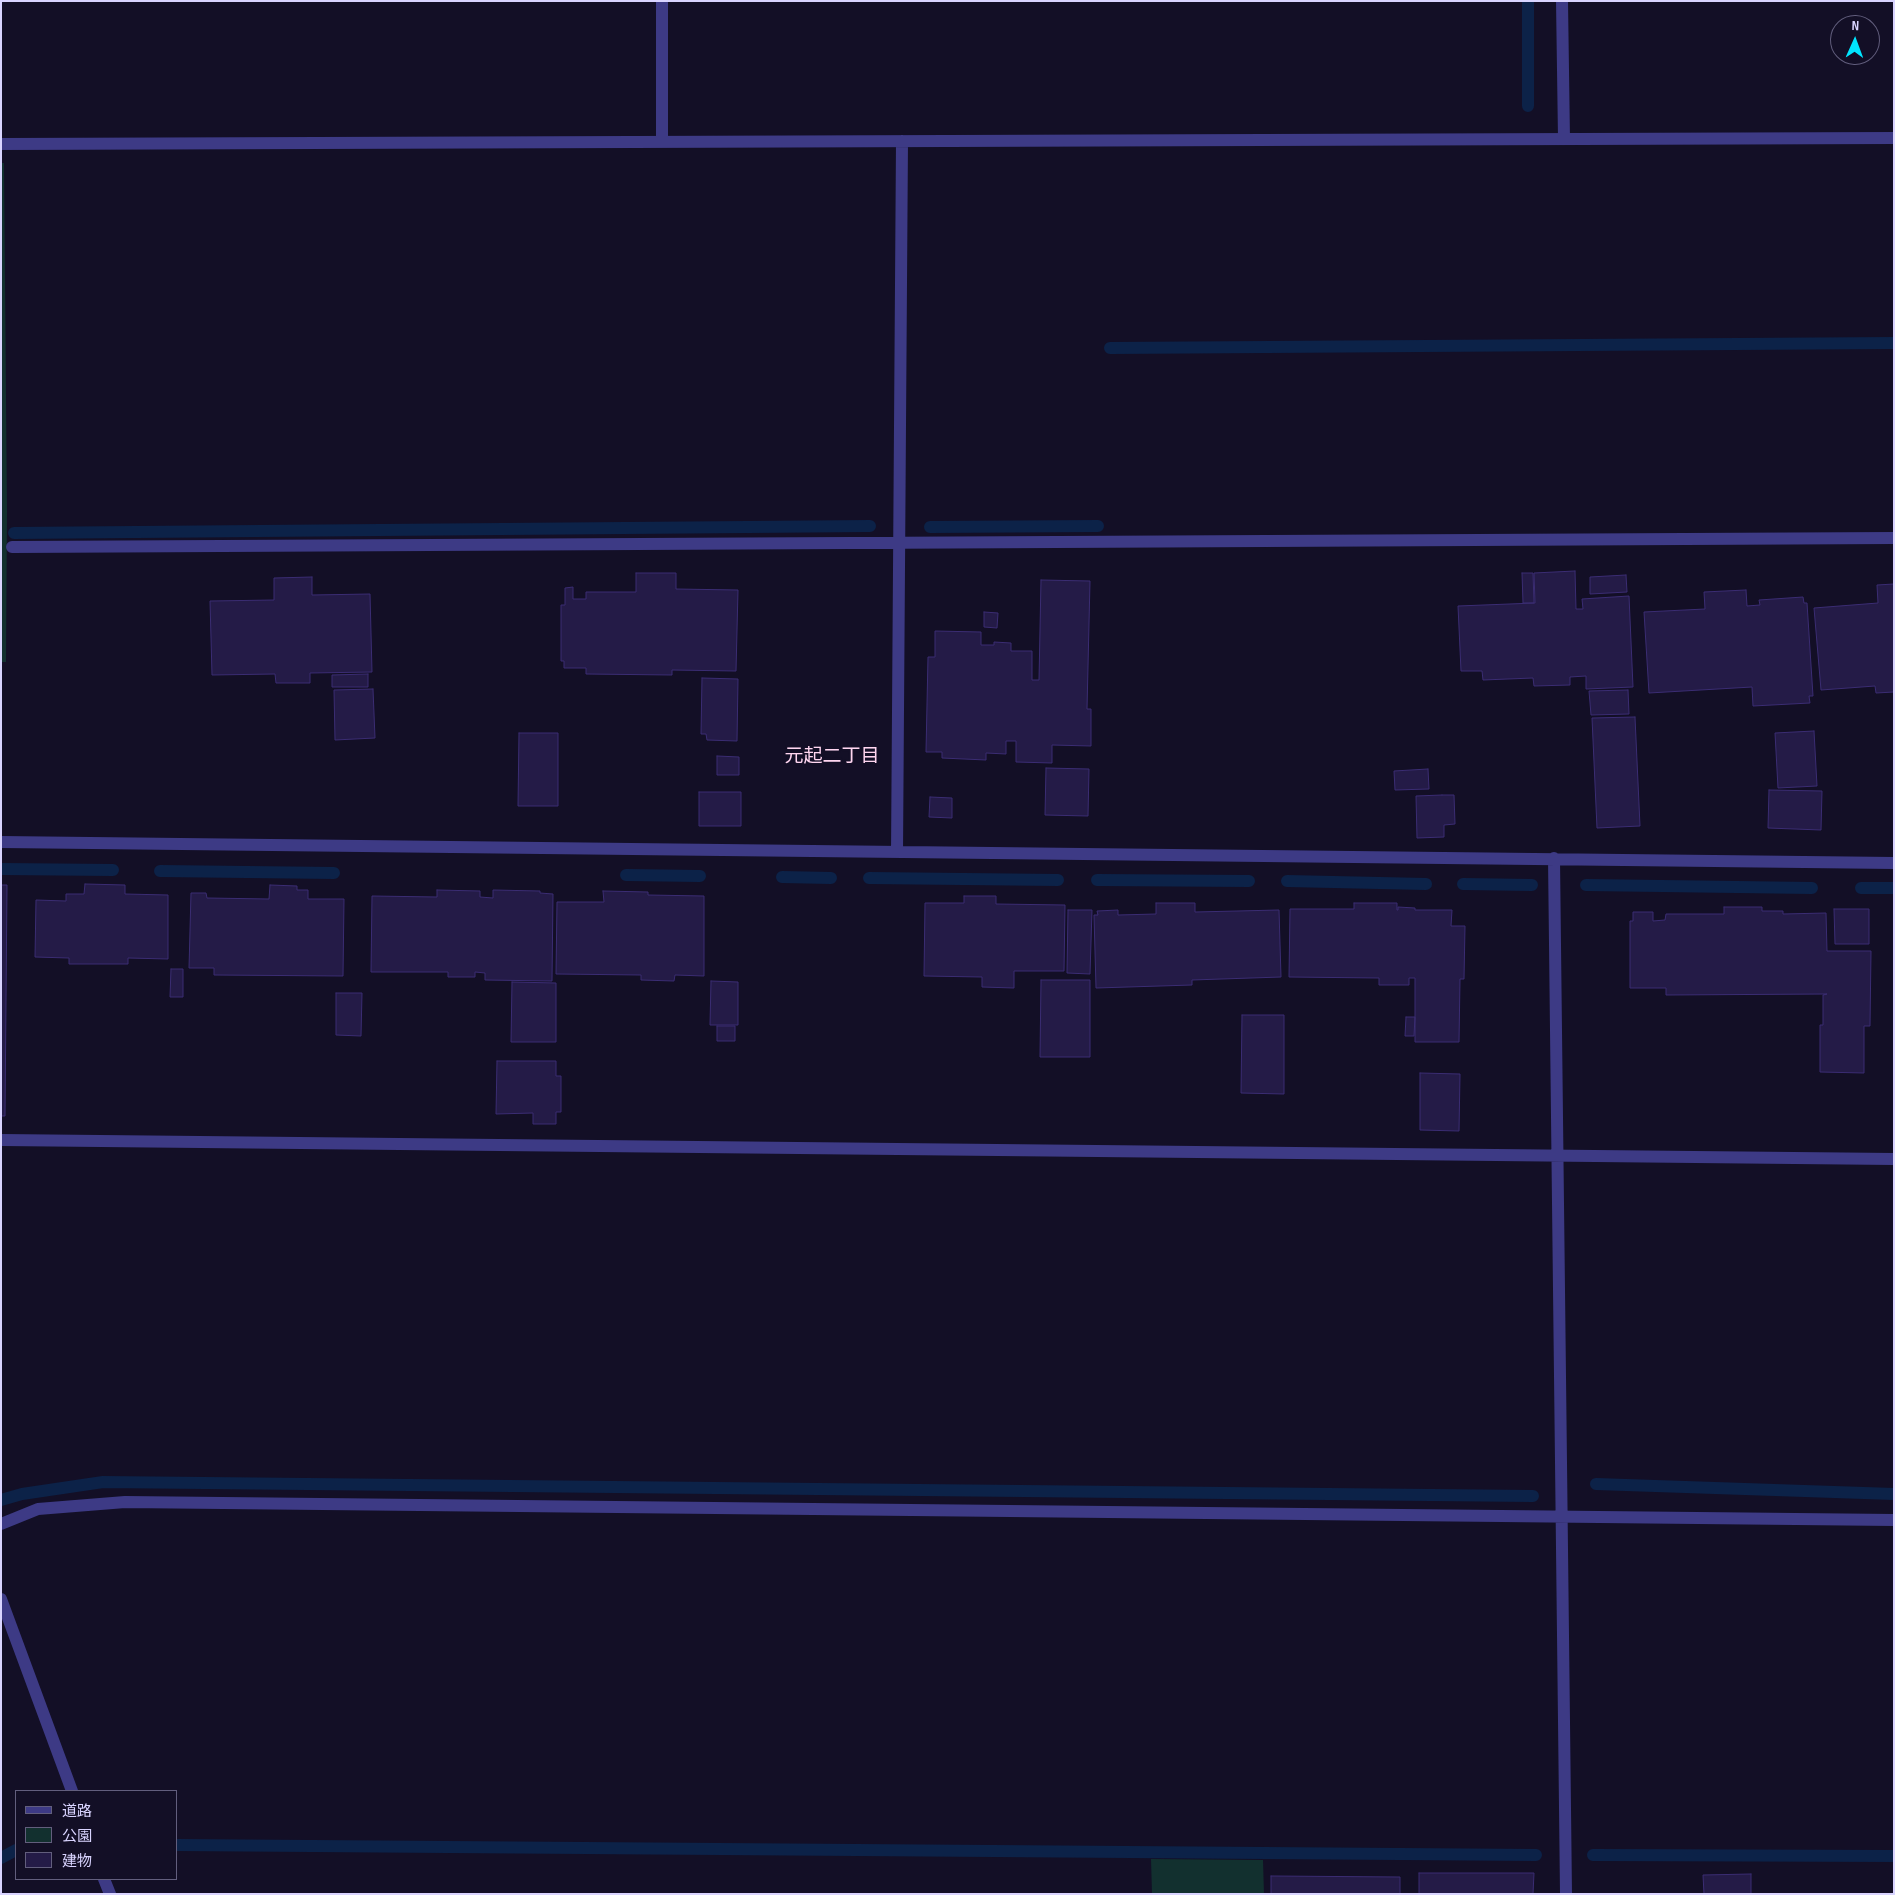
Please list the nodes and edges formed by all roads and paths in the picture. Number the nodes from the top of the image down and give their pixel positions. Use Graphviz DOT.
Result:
graph roads {
  1 [pos="662,1"];
  2 [pos="1562,1"];
  3 [pos="1894,138"];
  4 [pos="1564,139"];
  5 [pos="902,141"];
  6 [pos="662,142"];
  7 [pos="1,144"];
  8 [pos="1894,538"];
  9 [pos="899,544"];
  10 [pos="12,547"];
  11 [pos="1,842"];
  12 [pos="897,852"];
  13 [pos="1554,858"];
  14 [pos="1894,863"];
  15 [pos="1,1140"];
  16 [pos="1558,1155"];
  17 [pos="1894,1159"];
  18 [pos="1562,1517"];
  19 [pos="1894,1520"];
  20 [pos="1,1524"];
  21 [pos="1,1600"];
  22 [pos="72,1790"];
  23 [pos="104,1880"];
  24 [pos="110,1894"];
  25 [pos="1566,1894"];
  1 -- 6 [label="street"];
  2 -- 4 [label="street"];
  3 -- 4 [label="street"];
  4 -- 5 [label="street"];
  5 -- 6 [label="street"];
  5 -- 9 [label="street"];
  6 -- 7 [label="street"];
  8 -- 9 [label="street"];
  9 -- 10 [label="street"];
  9 -- 12 [label="street"];
  11 -- 12 [label="street"];
  12 -- 13 [label="street"];
  13 -- 14 [label="street"];
  13 -- 16 [label="street"];
  15 -- 16 [label="street"];
  16 -- 17 [label="street"];
  16 -- 18 [label="street"];
  18 -- 19 [label="street"];
  18 -- 20 [label="street"];
  18 -- 25 [label="street"];
  21 -- 22 [label="street"];
  23 -- 24 [label="street"];
}
